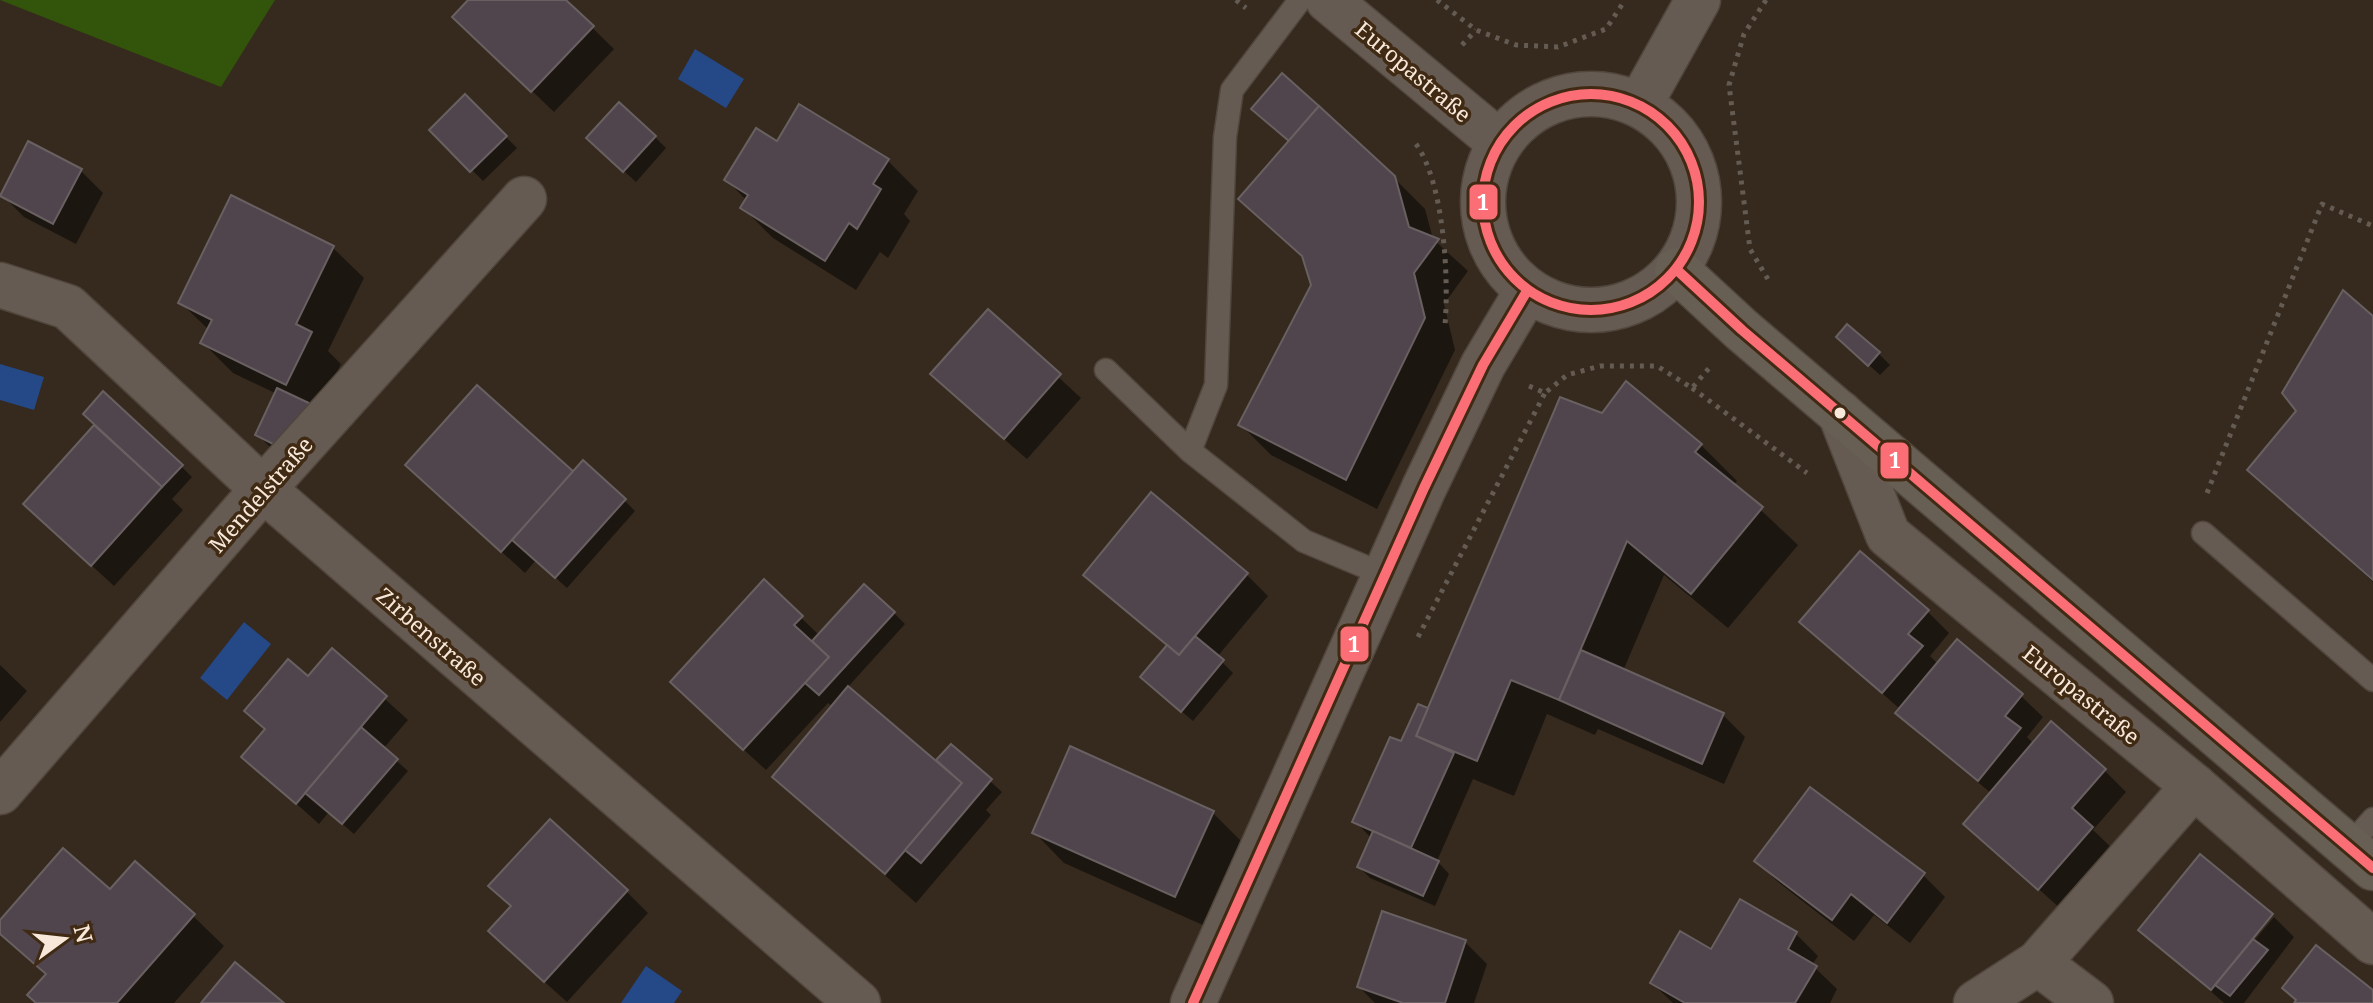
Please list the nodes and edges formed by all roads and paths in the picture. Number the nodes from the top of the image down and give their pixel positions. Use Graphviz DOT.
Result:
graph roads {
  1 [pos="1300,0"];
  2 [pos="1328,0"];
  3 [pos="1437,0"];
  4 [pos="1625,0"];
  5 [pos="1698,0"];
  6 [pos="1766,0"];
  7 [pos="1640,104"];
  8 [pos="1499,142"];
  9 [pos="524,199"];
  10 [pos="2373,226"];
  11 [pos="1677,270"];
  12 [pos="0,285"];
  13 [pos="1775,290"];
  14 [pos="1527,291"];
  15 [pos="1106,370"];
  16 [pos="1692,388"];
  17 [pos="1840,413"];
  18 [pos="1190,451"];
  19 [pos="1815,479"];
  20 [pos="263,489"];
  21 [pos="2203,533"];
  22 [pos="1385,575"];
  23 [pos="2373,680"];
  24 [pos="2194,786"];
  25 [pos="0,792"];
  26 [pos="2365,845"];
  27 [pos="2373,942"];
  28 [pos="2038,963"];
  29 [pos="858,1003"];
  30 [pos="1193,1003"];
  31 [pos="1976,1003"];
  32 [pos="2091,1003"];
  1 -- 18 [label="lane"];
  2 -- 8 [label="street, Europastraße"];
  3 -- 4 [label="path"];
  5 -- 7 [label="street"];
  6 -- 13 [label="path"];
  7 -- 8 [label="street"];
  7 -- 11 [label="street"];
  8 -- 14 [label="street"];
  9 -- 20 [label="street, Mendelstraße"];
  10 -- 21 [label="path"];
  11 -- 14 [label="street"];
  11 -- 17 [label="main road, Europastraße"];
  12 -- 20 [label="street, Zirbenstraße"];
  14 -- 22 [label="street"];
  15 -- 18 [label="lane"];
  16 -- 19 [label="path"];
  17 -- 24 [label="street, Europastraße"];
  17 -- 26 [label="main road, Europastraße"];
  18 -- 22 [label="lane"];
  20 -- 25 [label="street, Mendelstraße"];
  20 -- 29 [label="street, Zirbenstraße"];
  21 -- 23 [label="lane"];
  22 -- 30 [label="street"];
  24 -- 27 [label="street, Europastraße"];
  24 -- 28 [label="street"];
  28 -- 31 [label="street"];
  28 -- 32 [label="street"];
}
